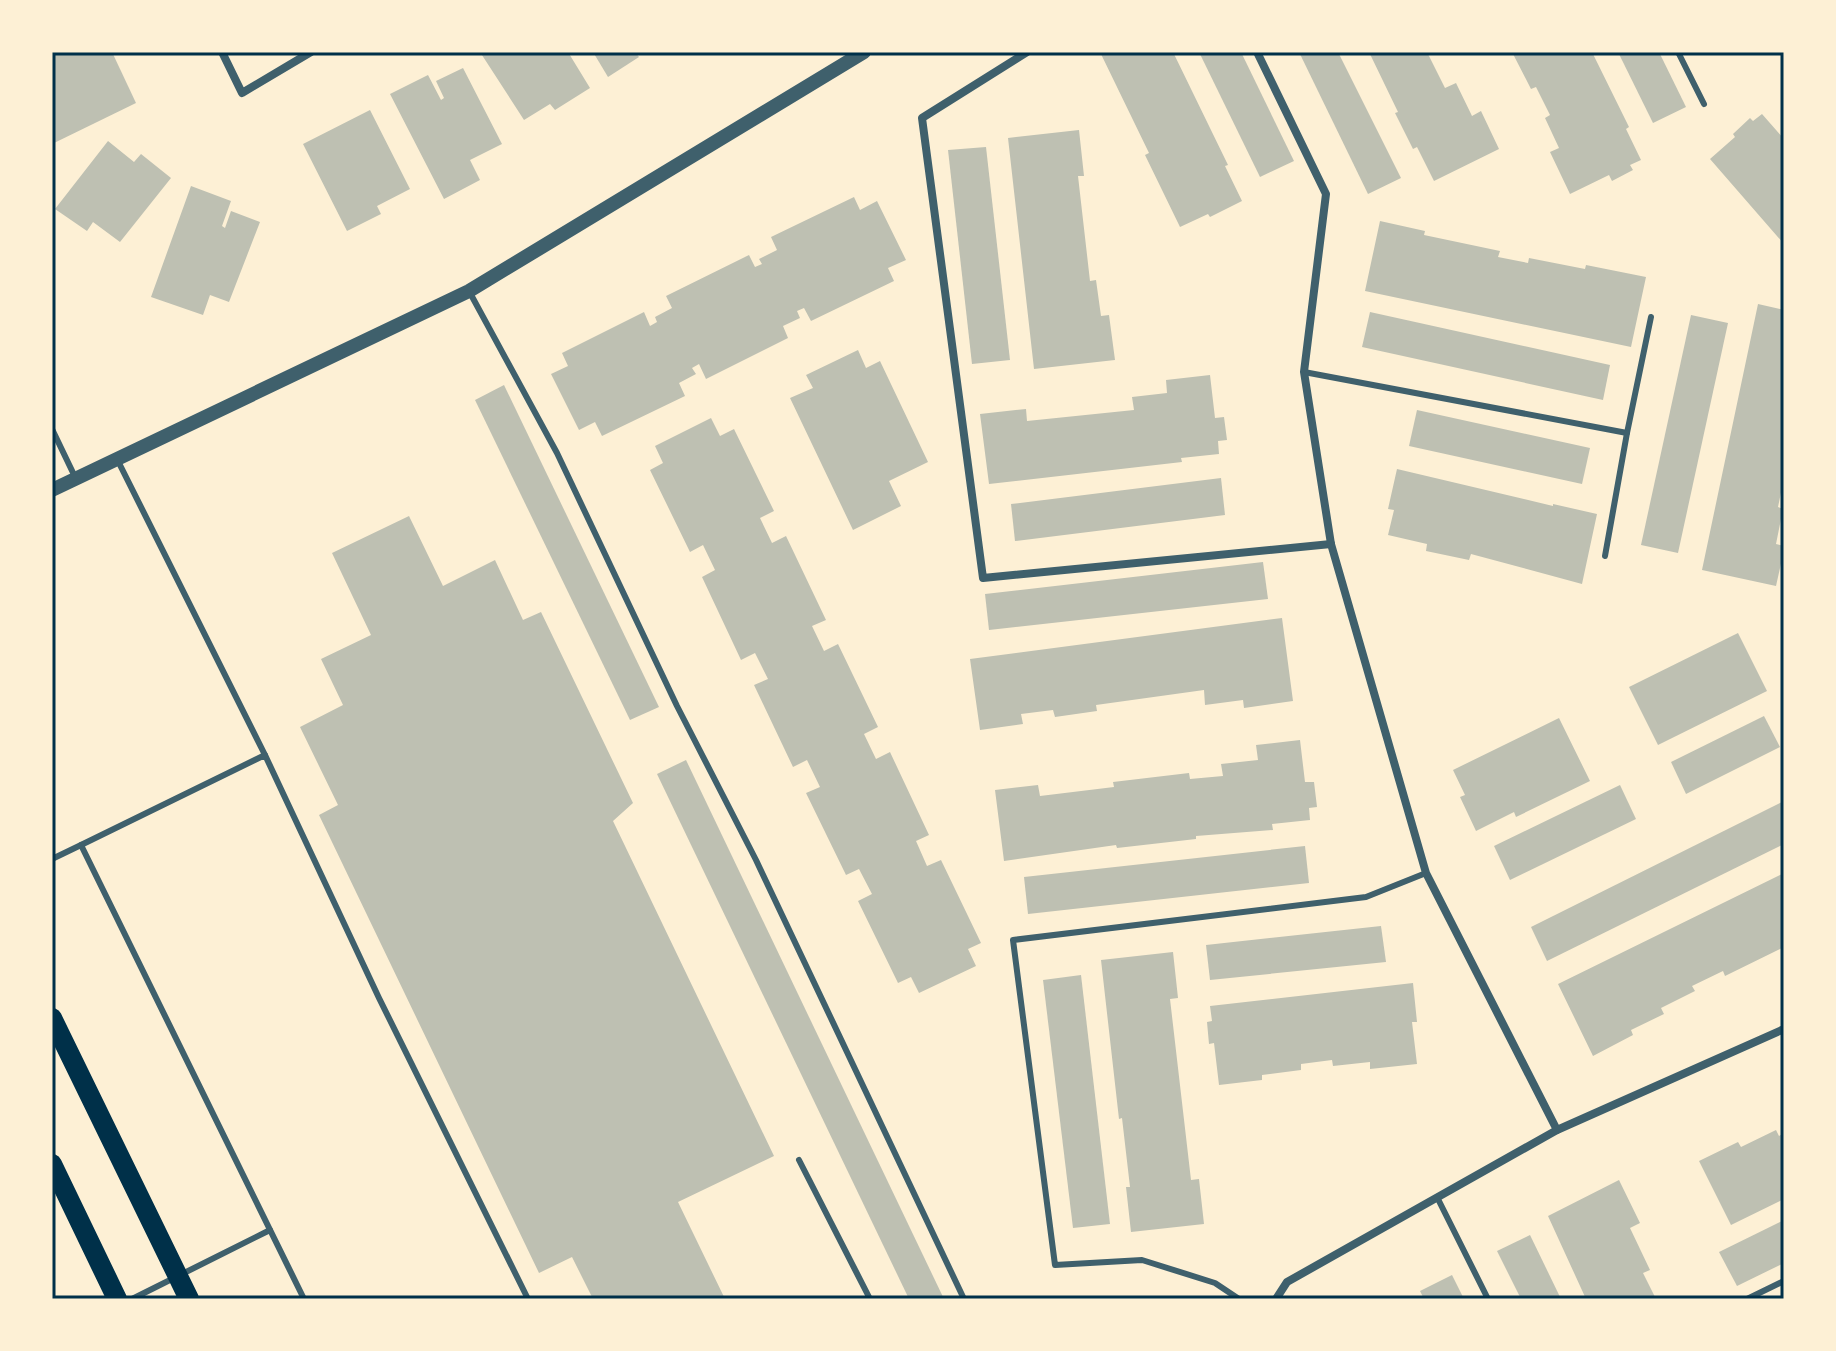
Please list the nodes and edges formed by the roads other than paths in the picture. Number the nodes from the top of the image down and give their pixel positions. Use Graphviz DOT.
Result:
graph roads {
  1 [pos="222,52"];
  2 [pos="311,52"];
  3 [pos="864,52"];
  4 [pos="1027,52"];
  5 [pos="1257,52"];
  6 [pos="1678,52"];
  7 [pos="1704,104"];
  8 [pos="469,291"];
  9 [pos="1651,317"];
  10 [pos="1304,372"];
  11 [pos="52,429"];
  12 [pos="1627,433"];
  13 [pos="117,459"];
  14 [pos="76,479"];
  15 [pos="52,490"];
  16 [pos="1331,544"];
  17 [pos="1605,556"];
  18 [pos="265,755"];
  19 [pos="81,845"];
  20 [pos="52,859"];
  21 [pos="1426,873"];
  22 [pos="52,1018"];
  23 [pos="1784,1029"];
  24 [pos="1557,1130"];
  25 [pos="799,1160"];
  26 [pos="52,1164"];
  27 [pos="1437,1197"];
  28 [pos="270,1230"];
  29 [pos="177,1276"];
  30 [pos="1784,1281"];
  31 [pos="117,1299"];
  32 [pos="132,1299"];
  33 [pos="189,1299"];
  34 [pos="304,1299"];
  35 [pos="528,1299"];
  36 [pos="870,1299"];
  37 [pos="964,1299"];
  38 [pos="1239,1299"];
  39 [pos="1276,1299"];
  40 [pos="1488,1299"];
  41 [pos="1747,1299"];
  1 -- 2 [label="street"];
  3 -- 8 [label="street"];
  4 -- 16 [label="street"];
  5 -- 10 [label="street"];
  6 -- 7 [label="lane"];
  8 -- 13 [label="street"];
  8 -- 37 [label="lane"];
  9 -- 12 [label="lane"];
  10 -- 12 [label="lane"];
  10 -- 16 [label="street"];
  11 -- 14 [label="lane"];
  12 -- 17 [label="lane"];
  13 -- 14 [label="street"];
  13 -- 18 [label="lane"];
  14 -- 15 [label="street"];
  16 -- 21 [label="street"];
  18 -- 19 [label="lane"];
  18 -- 35 [label="lane"];
  19 -- 20 [label="lane"];
  19 -- 28 [label="lane"];
  21 -- 24 [label="street"];
  21 -- 38 [label="lane"];
  22 -- 29 [label="main road"];
  23 -- 24 [label="street"];
  24 -- 27 [label="street"];
  25 -- 36 [label="lane"];
  26 -- 31 [label="main road"];
  27 -- 39 [label="street"];
  27 -- 40 [label="lane"];
  28 -- 29 [label="lane"];
  28 -- 34 [label="lane"];
  29 -- 32 [label="lane"];
  29 -- 33 [label="main road"];
  30 -- 41 [label="lane"];
}
